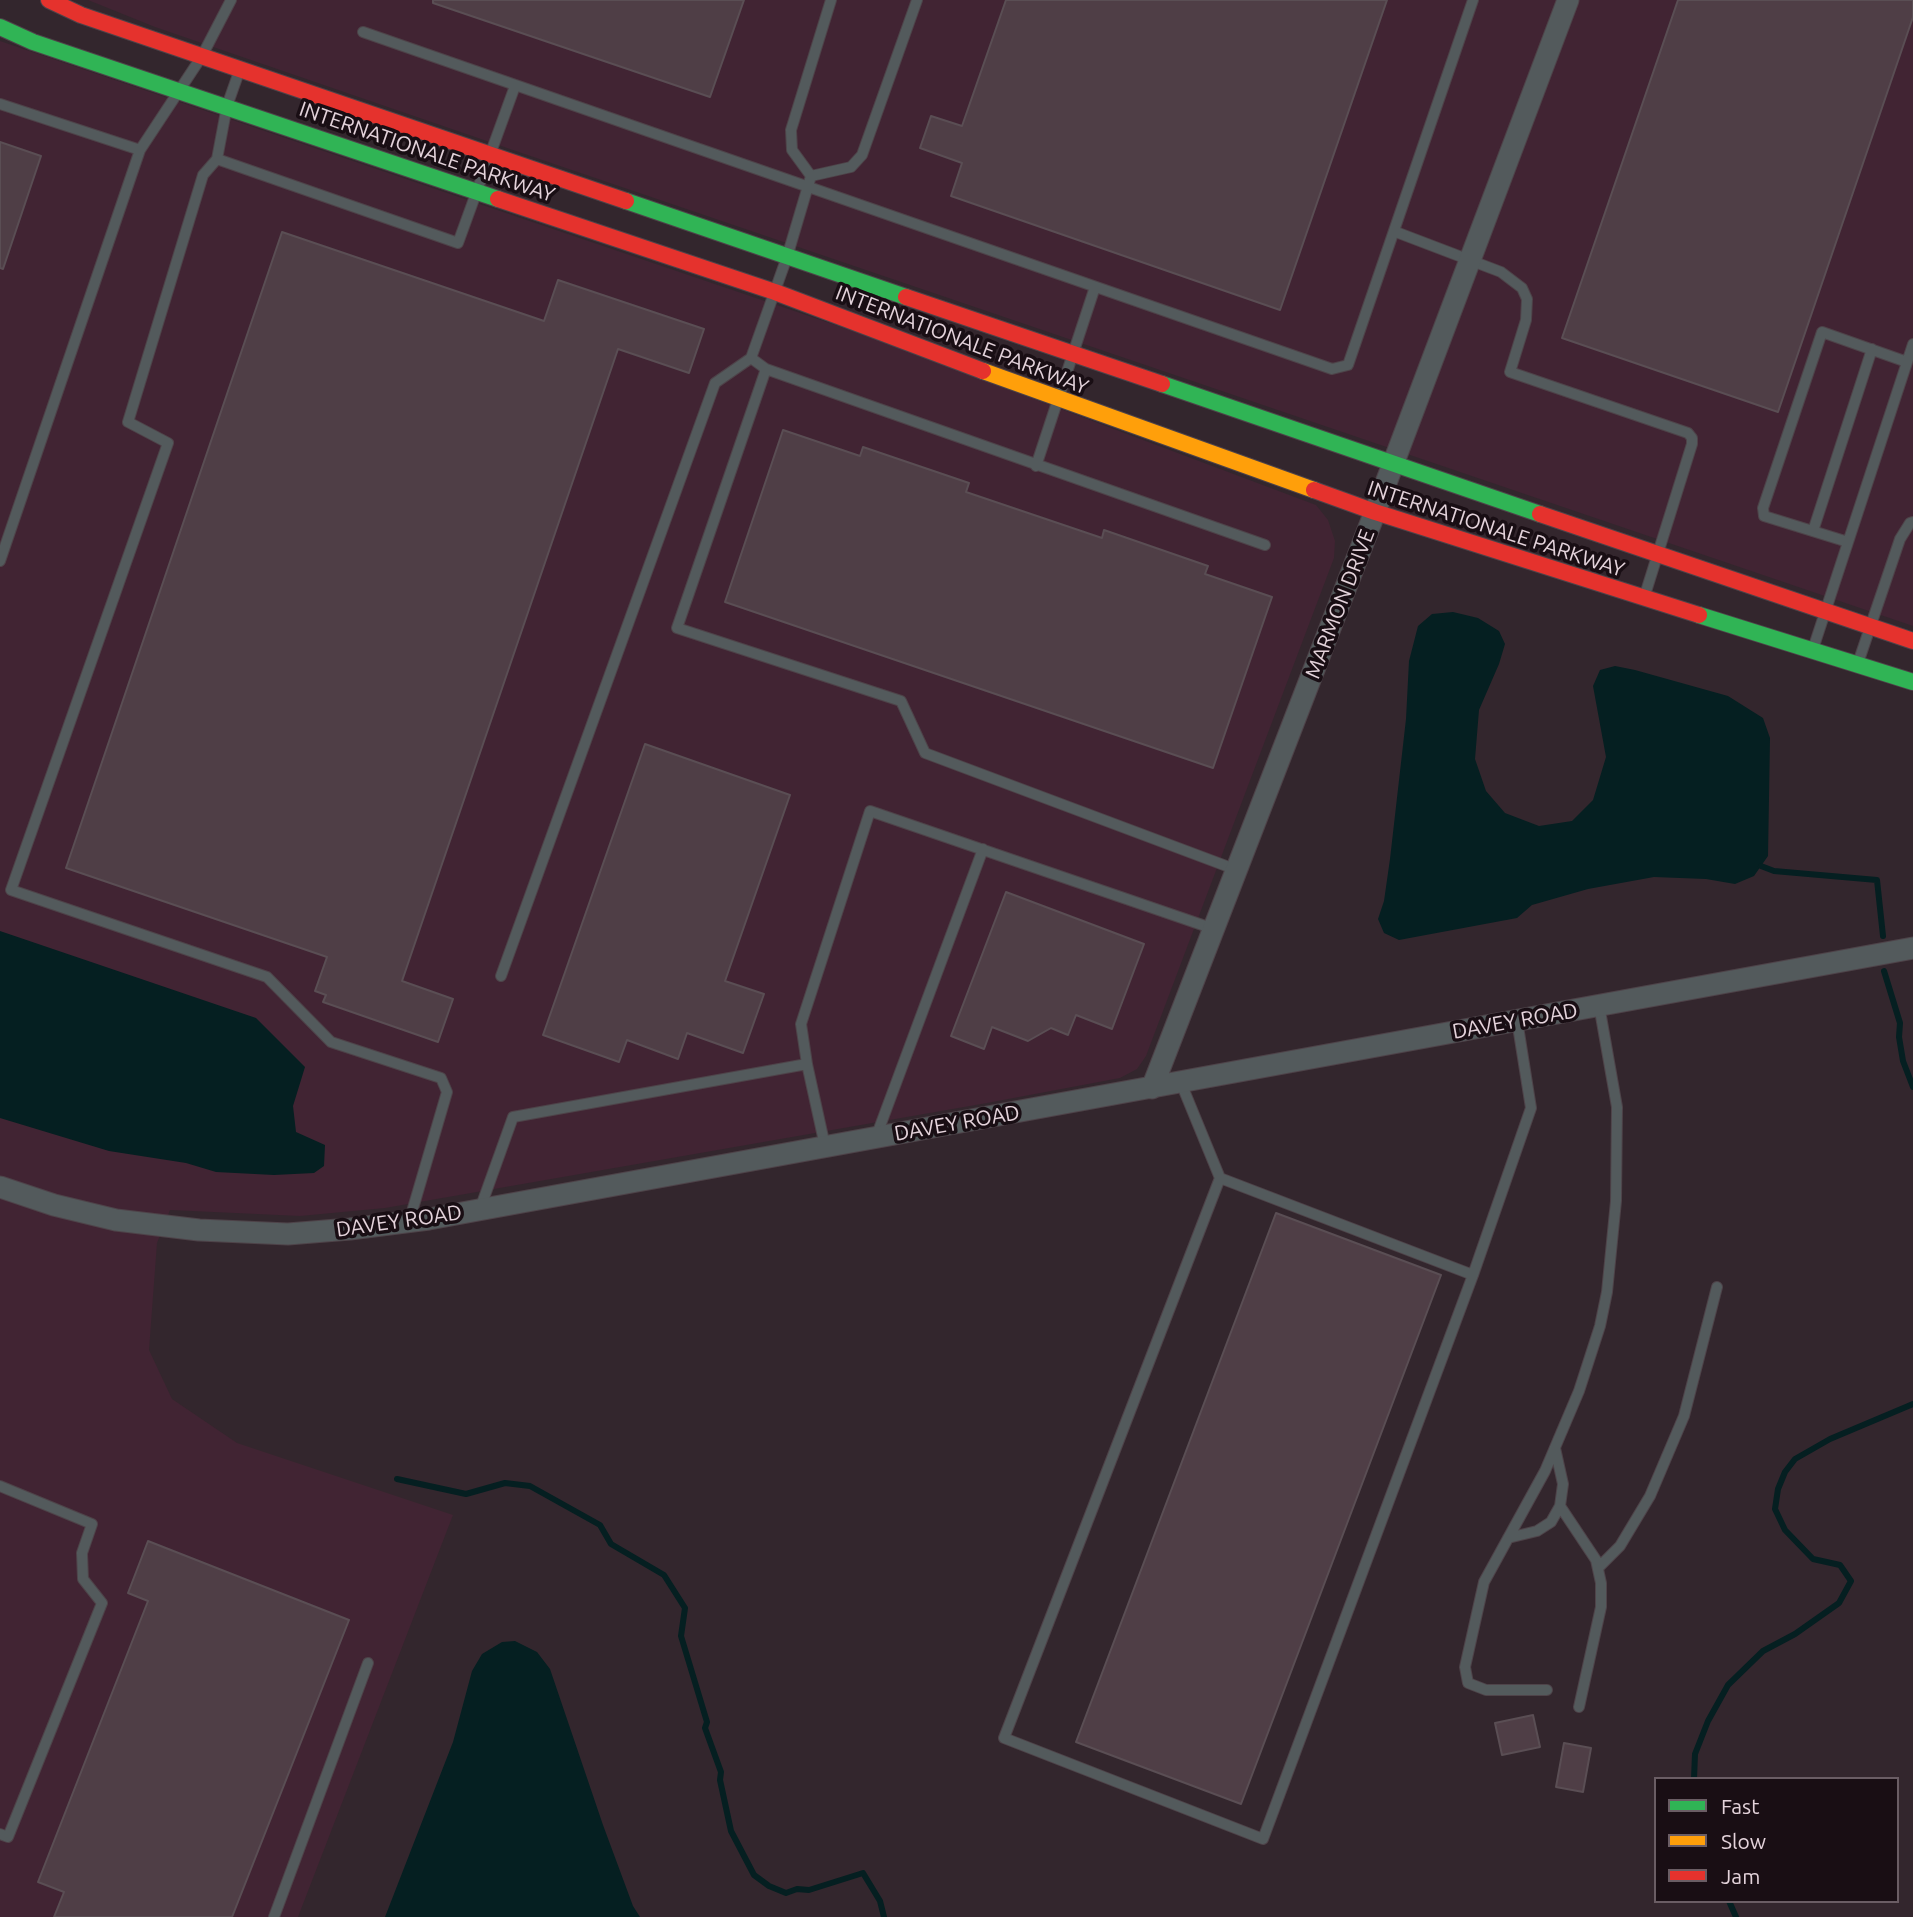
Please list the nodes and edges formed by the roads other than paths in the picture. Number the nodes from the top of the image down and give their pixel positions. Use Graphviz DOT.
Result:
graph roads {
  1 [pos="49,0"];
  2 [pos="231,0"];
  3 [pos="831,0"];
  4 [pos="917,0"];
  5 [pos="1473,0"];
  6 [pos="1568,0"];
  7 [pos="0,27"];
  8 [pos="363,32"];
  9 [pos="202,56"];
  10 [pos="240,69"];
  11 [pos="514,86"];
  12 [pos="179,90"];
  13 [pos="0,104"];
  14 [pos="227,106"];
  15 [pos="140,150"];
  16 [pos="490,155"];
  17 [pos="217,159"];
  18 [pos="811,176"];
  19 [pos="807,188"];
  20 [pos="477,191"];
  21 [pos="1396,232"];
  22 [pos="787,257"];
  23 [pos="1470,260"];
  24 [pos="1095,287"];
  25 [pos="775,292"];
  26 [pos="1913,344"];
  27 [pos="1872,349"];
  28 [pos="1071,355"];
  29 [pos="751,358"];
  30 [pos="1907,362"];
  31 [pos="766,369"];
  32 [pos="1058,400"];
  33 [pos="1393,465"];
  34 [pos="1036,466"];
  35 [pos="1375,512"];
  36 [pos="1913,522"];
  37 [pos="1813,531"];
  38 [pos="1848,542"];
  39 [pos="1265,545"];
  40 [pos="1658,555"];
  41 [pos="0,561"];
  42 [pos="1644,599"];
  43 [pos="1824,611"];
  44 [pos="1870,626"];
  45 [pos="1913,642"];
  46 [pos="1813,649"];
  47 [pos="1858,663"];
  48 [pos="1913,682"];
  49 [pos="983,849"];
  50 [pos="1237,870"];
  51 [pos="1214,929"];
  52 [pos="1913,948"];
  53 [pos="501,976"];
  54 [pos="1599,1005"];
  55 [pos="1517,1020"];
  56 [pos="807,1064"];
  57 [pos="1181,1083"];
  58 [pos="1152,1088"];
  59 [pos="876,1137"];
  60 [pos="825,1146"];
  61 [pos="1220,1178"];
  62 [pos="0,1187"];
  63 [pos="480,1209"];
  64 [pos="409,1222"];
  65 [pos="1473,1275"];
  66 [pos="1717,1287"];
  67 [pos="1555,1448"];
  68 [pos="0,1486"];
  69 [pos="1560,1506"];
  70 [pos="1508,1538"];
  71 [pos="1598,1568"];
  72 [pos="368,1662"];
  73 [pos="1547,1690"];
  74 [pos="1578,1707"];
  75 [pos="0,1834"];
  76 [pos="274,1917"];
  1 -- 9 [label="street, INTERNATIONALE PARKWAY"];
  2 -- 9 [label="lane"];
  3 -- 18 [label="lane"];
  4 -- 18 [label="lane"];
  5 -- 21 [label="lane"];
  6 -- 23 [label="street, MARMON DRIVE"];
  7 -- 12 [label="street, INTERNATIONALE PARKWAY"];
  8 -- 11 [label="lane"];
  9 -- 10 [label="street, INTERNATIONALE PARKWAY"];
  9 -- 12 [label="lane"];
  10 -- 14 [label="lane"];
  10 -- 16 [label="street, INTERNATIONALE PARKWAY"];
  11 -- 16 [label="lane"];
  11 -- 19 [label="lane"];
  12 -- 14 [label="street, INTERNATIONALE PARKWAY"];
  12 -- 15 [label="lane"];
  13 -- 15 [label="lane"];
  14 -- 17 [label="lane"];
  14 -- 20 [label="street, INTERNATIONALE PARKWAY"];
  15 -- 41 [label="lane"];
  16 -- 20 [label="lane"];
  16 -- 22 [label="street, INTERNATIONALE PARKWAY"];
  17 -- 20 [label="lane"];
  17 -- 64 [label="lane"];
  18 -- 19 [label="lane"];
  19 -- 22 [label="lane"];
  19 -- 24 [label="lane"];
  20 -- 25 [label="street, INTERNATIONALE PARKWAY"];
  21 -- 23 [label="lane"];
  21 -- 24 [label="lane"];
  22 -- 25 [label="lane"];
  22 -- 28 [label="street, INTERNATIONALE PARKWAY"];
  23 -- 33 [label="street, MARMON DRIVE"];
  23 -- 40 [label="lane"];
  24 -- 28 [label="lane"];
  25 -- 29 [label="lane"];
  25 -- 32 [label="street, INTERNATIONALE PARKWAY"];
  26 -- 30 [label="lane"];
  27 -- 30 [label="lane"];
  27 -- 37 [label="lane"];
  27 -- 37 [label="lane"];
  28 -- 32 [label="lane"];
  28 -- 33 [label="street, INTERNATIONALE PARKWAY"];
  29 -- 31 [label="lane"];
  29 -- 53 [label="lane"];
  30 -- 38 [label="lane"];
  31 -- 34 [label="lane"];
  31 -- 50 [label="lane"];
  32 -- 34 [label="lane"];
  32 -- 35 [label="street, INTERNATIONALE PARKWAY"];
  33 -- 35 [label="street, MARMON DRIVE"];
  33 -- 40 [label="street, INTERNATIONALE PARKWAY"];
  34 -- 39 [label="lane"];
  35 -- 42 [label="street, INTERNATIONALE PARKWAY"];
  35 -- 50 [label="street, MARMON DRIVE"];
  36 -- 44 [label="lane"];
  37 -- 38 [label="lane"];
  38 -- 43 [label="lane"];
  40 -- 42 [label="lane"];
  40 -- 43 [label="street, INTERNATIONALE PARKWAY"];
  42 -- 46 [label="street, INTERNATIONALE PARKWAY"];
  43 -- 44 [label="street, INTERNATIONALE PARKWAY"];
  43 -- 46 [label="lane"];
  44 -- 45 [label="street, INTERNATIONALE PARKWAY"];
  44 -- 47 [label="lane"];
  46 -- 47 [label="street, INTERNATIONALE PARKWAY"];
  47 -- 48 [label="street, INTERNATIONALE PARKWAY"];
  49 -- 51 [label="lane"];
  49 -- 56 [label="lane"];
  49 -- 59 [label="lane"];
  50 -- 51 [label="street, MARMON DRIVE"];
  51 -- 58 [label="street, MARMON DRIVE"];
  52 -- 54 [label="street, DAVEY ROAD"];
  54 -- 55 [label="street, DAVEY ROAD"];
  54 -- 67 [label="lane"];
  55 -- 57 [label="street, DAVEY ROAD"];
  55 -- 65 [label="lane"];
  56 -- 60 [label="lane"];
  56 -- 63 [label="lane"];
  57 -- 58 [label="street, DAVEY ROAD"];
  57 -- 61 [label="lane"];
  58 -- 59 [label="street, DAVEY ROAD"];
  59 -- 60 [label="street, DAVEY ROAD"];
  60 -- 63 [label="street, DAVEY ROAD"];
  61 -- 65 [label="lane"];
  61 -- 65 [label="lane"];
  62 -- 64 [label="street, DAVEY ROAD"];
  63 -- 64 [label="street, DAVEY ROAD"];
  66 -- 71 [label="lane"];
  67 -- 69 [label="lane"];
  67 -- 70 [label="lane"];
  68 -- 75 [label="lane"];
  69 -- 70 [label="lane"];
  69 -- 71 [label="lane"];
  70 -- 73 [label="lane"];
  71 -- 74 [label="lane"];
  72 -- 76 [label="lane"];
}
